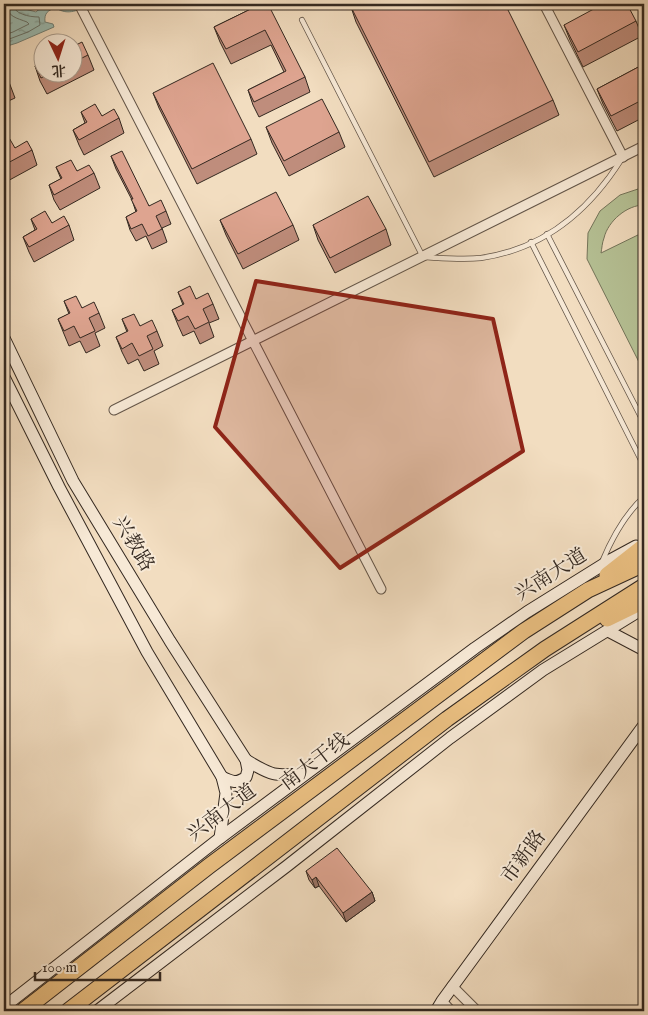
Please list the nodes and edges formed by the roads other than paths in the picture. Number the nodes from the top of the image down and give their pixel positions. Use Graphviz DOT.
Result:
graph roads {
  1 [pos="79,4"];
  2 [pos="544,4"];
  3 [pos="302,20"];
  4 [pos="644,146"];
  5 [pos="623,157"];
  6 [pos="547,234"];
  7 [pos="531,242"];
  8 [pos="423,257"];
  9 [pos="4,338"];
  10 [pos="253,341"];
  11 [pos="4,377"];
  12 [pos="114,410"];
  13 [pos="644,423"];
  14 [pos="644,466"];
  15 [pos="644,497"];
  16 [pos="644,544"];
  17 [pos="644,564"];
  18 [pos="600,566"];
  19 [pos="644,586"];
  20 [pos="381,588"];
  21 [pos="588,590"];
  22 [pos="644,601"];
  23 [pos="644,608"];
  24 [pos="608,631"];
  25 [pos="545,649"];
  26 [pos="644,650"];
  27 [pos="644,725"];
  28 [pos="246,760"];
  29 [pos="305,774"];
  30 [pos="222,777"];
  31 [pos="220,838"];
  32 [pos="452,986"];
  33 [pos="439,1006"];
  34 [pos="4,1007"];
  35 [pos="23,1011"];
  36 [pos="68,1011"];
  37 [pos="97,1011"];
  38 [pos="451,1011"];
  39 [pos="478,1011"];
  1 -- 10 [label="street"];
  2 -- 5 [label="street"];
  3 -- 8 [label="lane"];
  4 -- 5 [label="street"];
  5 -- 6 [label="lane"];
  5 -- 8 [label="street"];
  6 -- 7 [label="lane"];
  6 -- 13 [label="lane"];
  7 -- 8 [label="lane"];
  7 -- 14 [label="lane"];
  8 -- 10 [label="street"];
  9 -- 28 [label="main road, 兴教路"];
  10 -- 12 [label="street"];
  10 -- 20 [label="street"];
  11 -- 30 [label="main road, 兴教路"];
  15 -- 18 [label="lane"];
  16 -- 18 [label="main road, 兴南大道"];
  16 -- 21 [label="highway"];
  17 -- 21 [label="highway, 南大干线"];
  18 -- 29 [label="main road, 兴南大道"];
  19 -- 25 [label="highway"];
  21 -- 35 [label="highway, 南大干线"];
  22 -- 25 [label="highway"];
  23 -- 24 [label="main road"];
  24 -- 26 [label="main road"];
  24 -- 37 [label="main road"];
  25 -- 36 [label="highway"];
  27 -- 32 [label="main road, 市新路"];
  28 -- 29 [label="main road"];
  28 -- 30 [label="main road"];
  29 -- 31 [label="main road, 兴南大道"];
  30 -- 31 [label="main road"];
  31 -- 34 [label="main road, 兴南大道"];
  32 -- 33 [label="main road, 市新路"];
  32 -- 39 [label="street"];
  33 -- 38 [label="street"];
}
